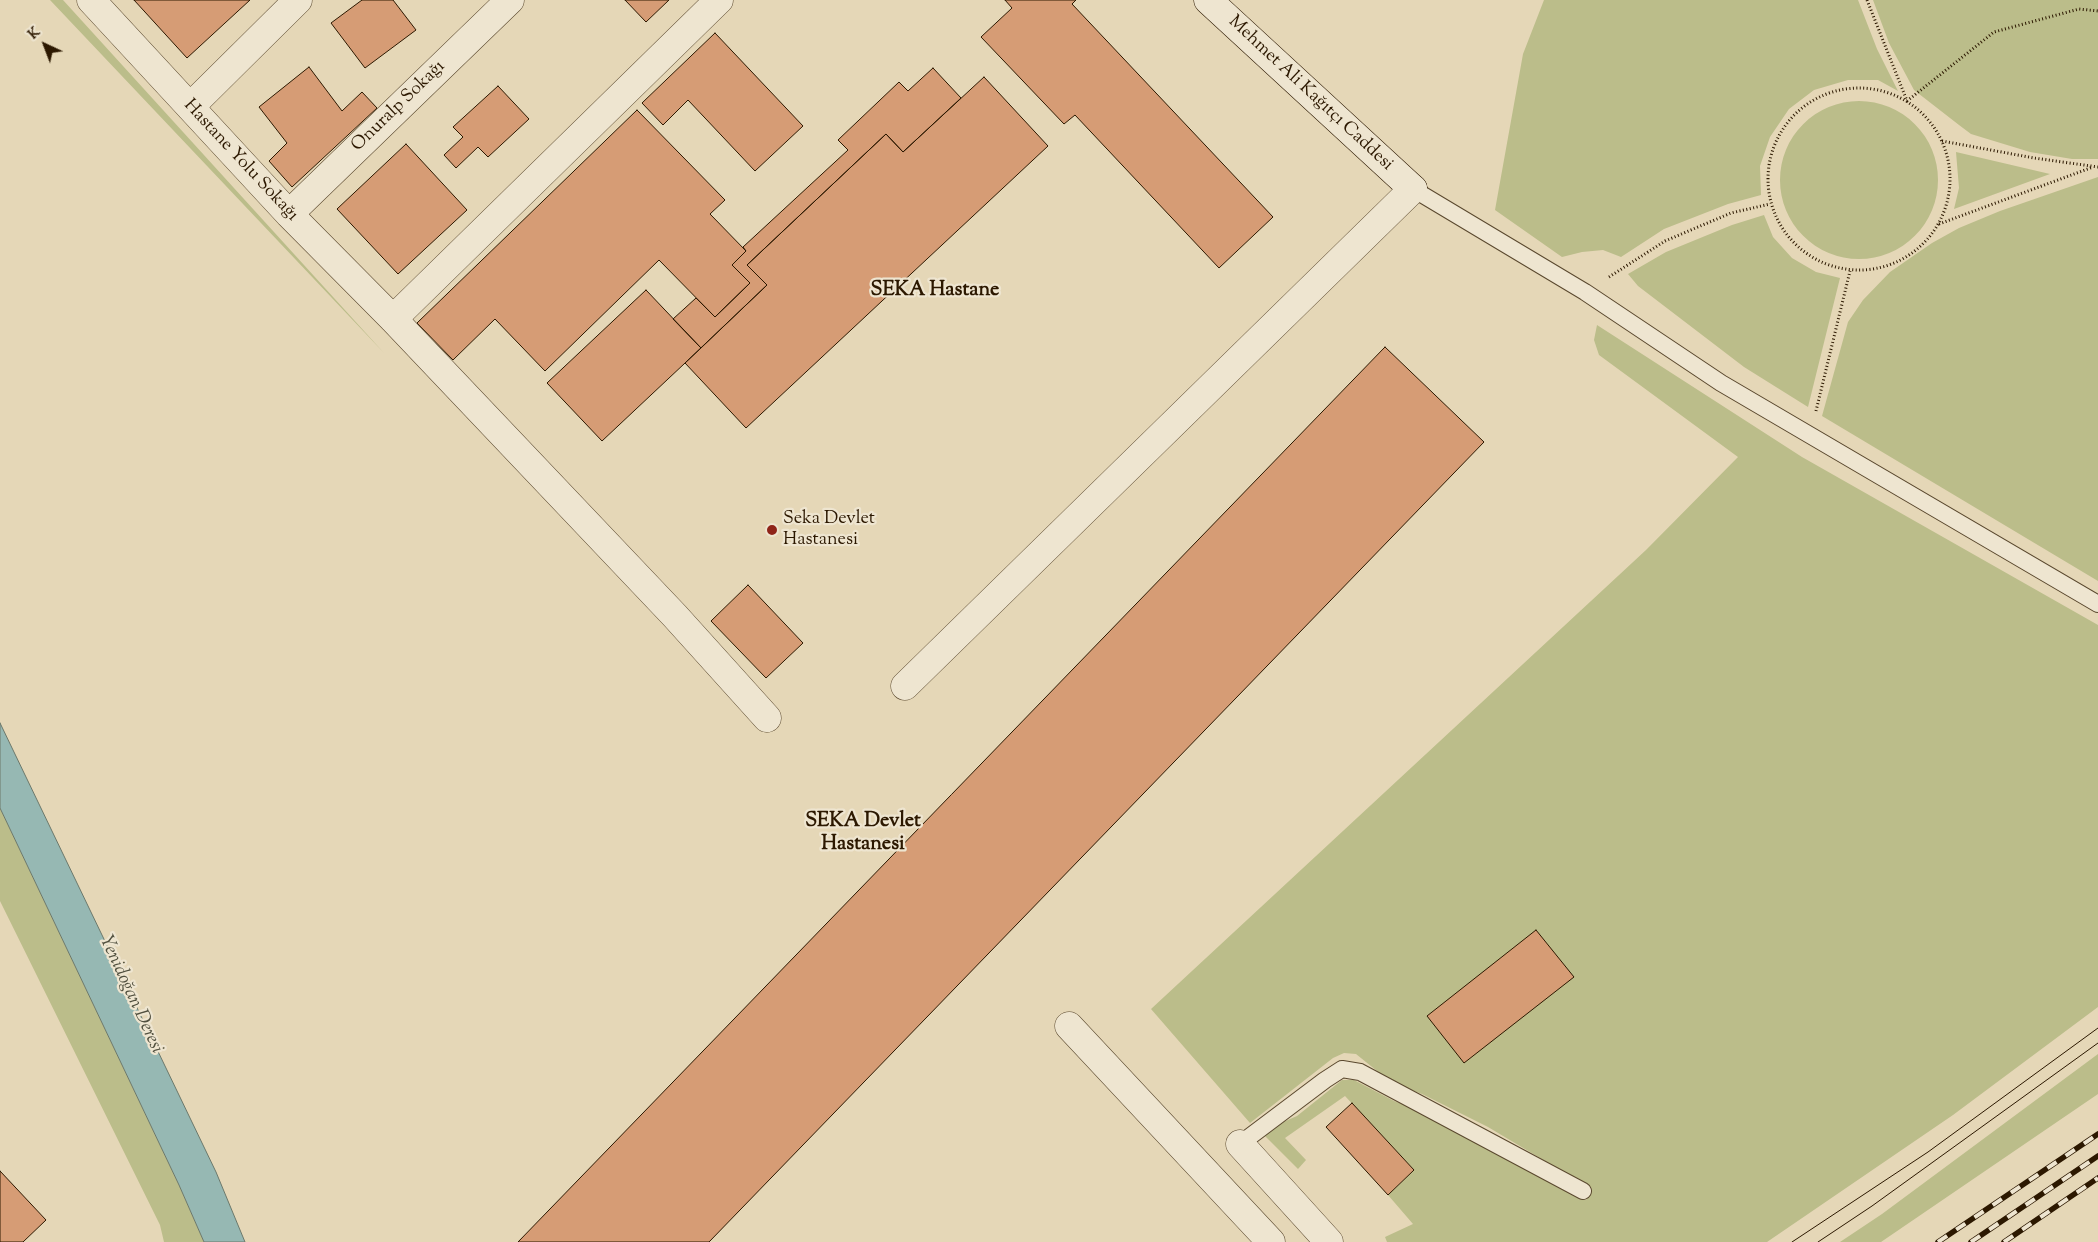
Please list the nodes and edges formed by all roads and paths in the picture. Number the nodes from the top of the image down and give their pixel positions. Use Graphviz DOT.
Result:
graph roads {
  1 [pos="91,0"];
  2 [pos="298,0"];
  3 [pos="510,0"];
  4 [pos="719,0"];
  5 [pos="1208,0"];
  6 [pos="1867,0"];
  7 [pos="2098,11"];
  8 [pos="1907,101"];
  9 [pos="190,107"];
  10 [pos="1942,141"];
  11 [pos="2093,167"];
  12 [pos="2098,167"];
  13 [pos="1413,189"];
  14 [pos="1770,204"];
  15 [pos="289,214"];
  16 [pos="1939,224"];
  17 [pos="1850,271"];
  18 [pos="1585,292"];
  19 [pos="393,319"];
  20 [pos="1810,434"];
  21 [pos="2098,604"];
  22 [pos="905,686"];
  23 [pos="768,718"];
  24 [pos="1069,1026"];
  25 [pos="1240,1144"];
  26 [pos="1583,1191"];
  27 [pos="1271,1242"];
  28 [pos="1329,1242"];
  1 -- 9 [label="street, Hastane Yolu Sokağı"];
  2 -- 9 [label="street"];
  3 -- 15 [label="street, Onuralp Sokağı"];
  4 -- 19 [label="street"];
  5 -- 13 [label="street, Mehmet Ali Kağıtçı Caddesi"];
  6 -- 8 [label="path"];
  7 -- 8 [label="path"];
  8 -- 10 [label="path"];
  8 -- 14 [label="path"];
  9 -- 15 [label="street, Hastane Yolu Sokağı"];
  10 -- 11 [label="path"];
  10 -- 16 [label="path"];
  11 -- 12 [label="path"];
  11 -- 16 [label="path"];
  13 -- 18 [label="lane"];
  13 -- 22 [label="street"];
  14 -- 17 [label="path"];
  14 -- 18 [label="path"];
  15 -- 19 [label="street, Hastane Yolu Sokağı"];
  16 -- 17 [label="path"];
  17 -- 20 [label="path"];
  18 -- 20 [label="lane"];
  19 -- 23 [label="street, Hastane Yolu Sokağı"];
  20 -- 21 [label="lane"];
  24 -- 27 [label="street"];
  25 -- 26 [label="lane"];
  25 -- 28 [label="street"];
}
